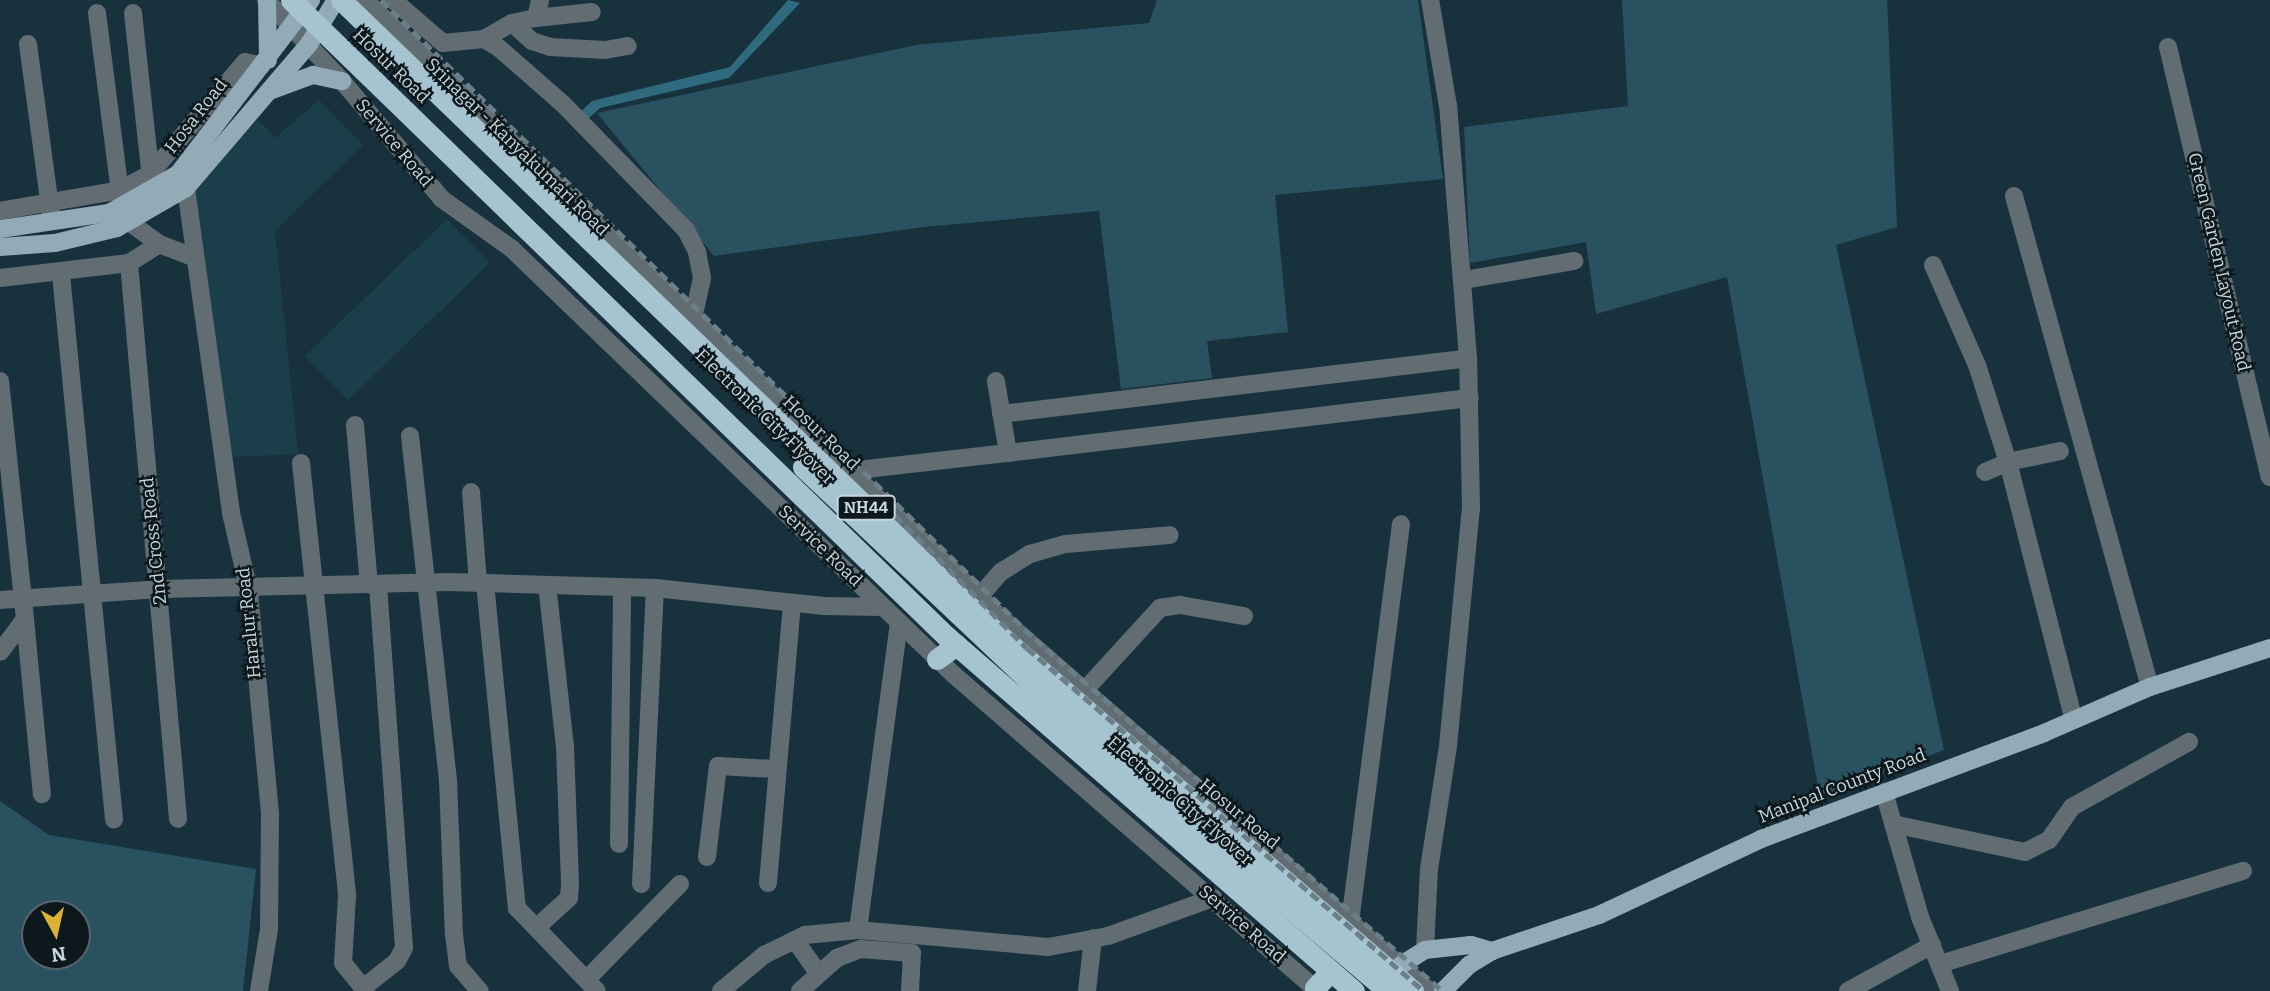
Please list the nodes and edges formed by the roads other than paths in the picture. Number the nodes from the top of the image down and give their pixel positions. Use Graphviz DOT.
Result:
graph roads {
  1 [pos="326,0"];
  2 [pos="338,0"];
  3 [pos="365,0"];
  4 [pos="393,0"];
  5 [pos="1430,0"];
  6 [pos="267,1"];
  7 [pos="300,8"];
  8 [pos="538,9"];
  9 [pos="592,12"];
  10 [pos="97,13"];
  11 [pos="134,13"];
  12 [pos="512,23"];
  13 [pos="314,36"];
  14 [pos="484,39"];
  15 [pos="28,44"];
  16 [pos="628,46"];
  17 [pos="2168,47"];
  18 [pos="265,63"];
  19 [pos="342,80"];
  20 [pos="269,91"];
  21 [pos="151,182"];
  22 [pos="186,188"];
  23 [pos="120,190"];
  24 [pos="2014,196"];
  25 [pos="0,211"];
  26 [pos="51,213"];
  27 [pos="125,215"];
  28 [pos="0,229"];
  29 [pos="159,244"];
  30 [pos="0,247"];
  31 [pos="195,258"];
  32 [pos="1574,261"];
  33 [pos="129,263"];
  34 [pos="1933,265"];
  35 [pos="61,274"];
  36 [pos="0,278"];
  37 [pos="1464,280"];
  38 [pos="693,318"];
  39 [pos="1468,358"];
  40 [pos="0,381"];
  41 [pos="996,381"];
  42 [pos="760,394"];
  43 [pos="1471,398"];
  44 [pos="1001,414"];
  45 [pos="355,425"];
  46 [pos="410,436"];
  47 [pos="2060,451"];
  48 [pos="1008,453"];
  49 [pos="2008,462"];
  50 [pos="301,463"];
  51 [pos="849,471"];
  52 [pos="1985,472"];
  53 [pos="2270,477"];
  54 [pos="471,492"];
  55 [pos="1401,524"];
  56 [pos="1170,535"];
  57 [pos="427,583"];
  58 [pos="482,583"];
  59 [pos="374,584"];
  60 [pos="547,585"];
  61 [pos="314,586"];
  62 [pos="622,587"];
  63 [pos="655,588"];
  64 [pos="160,589"];
  65 [pos="249,591"];
  66 [pos="93,594"];
  67 [pos="979,597"];
  68 [pos="24,598"];
  69 [pos="0,600"];
  70 [pos="792,603"];
  71 [pos="883,607"];
  72 [pos="1244,616"];
  73 [pos="25,619"];
  74 [pos="900,623"];
  75 [pos="956,645"];
  76 [pos="2270,648"];
  77 [pos="0,652"];
  78 [pos="937,659"];
  79 [pos="2150,687"];
  80 [pos="1084,691"];
  81 [pos="2074,720"];
  82 [pos="2189,742"];
  83 [pos="775,769"];
  84 [pos="1884,792"];
  85 [pos="43,794"];
  86 [pos="114,819"];
  87 [pos="178,819"];
  88 [pos="1894,824"];
  89 [pos="619,844"];
  90 [pos="707,857"];
  91 [pos="2243,871"];
  92 [pos="768,883"];
  93 [pos="640,884"];
  94 [pos="680,884"];
  95 [pos="1213,898"];
  96 [pos="1350,922"];
  97 [pos="537,927"];
  98 [pos="858,930"];
  99 [pos="1093,938"];
  100 [pos="795,940"];
  101 [pos="901,943"];
  102 [pos="1932,945"];
  103 [pos="1425,950"];
  104 [pos="1492,951"];
  105 [pos="1940,964"];
  106 [pos="1401,965"];
  107 [pos="1331,971"];
  108 [pos="818,973"];
  109 [pos="592,985"];
  110 [pos="365,989"];
  111 [pos="1317,989"];
  112 [pos="259,991"];
  113 [pos="480,991"];
  114 [pos="722,991"];
  115 [pos="800,991"];
  116 [pos="911,991"];
  117 [pos="1087,991"];
  118 [pos="1354,991"];
  119 [pos="1366,991"];
  120 [pos="1388,991"];
  121 [pos="1413,991"];
  122 [pos="1429,991"];
  123 [pos="1443,991"];
  124 [pos="1848,991"];
  125 [pos="1950,991"];
  1 -- 120 [label="highway, Electronic City Flyover"];
  2 -- 13 [label="main road, Hosa Road"];
  2 -- 42 [label="highway, Hosur Road / NH44"];
  3 -- 38 [label="street, Srinagar - Kanyakumari Road"];
  4 -- 14 [label="street"];
  5 -- 37 [label="street"];
  6 -- 7 [label="street"];
  6 -- 18 [label="main road"];
  7 -- 13 [label="highway, Hosur Road / NH44"];
  7 -- 18 [label="main road, Hosa Road"];
  7 -- 119 [label="highway, Electronic City Flyover"];
  8 -- 9 [label="street"];
  8 -- 12 [label="street"];
  10 -- 23 [label="street"];
  11 -- 21 [label="street"];
  12 -- 14 [label="street"];
  12 -- 16 [label="street"];
  13 -- 19 [label="street, Service Road"];
  13 -- 20 [label="main road, Hosa Road"];
  13 -- 75 [label="highway, Hosur Road / NH44"];
  14 -- 38 [label="street"];
  15 -- 26 [label="street"];
  17 -- 53 [label="street, Green Garden Layout Road"];
  18 -- 21 [label="main road, Hosa Road"];
  19 -- 20 [label="main road"];
  19 -- 71 [label="street, Service Road"];
  20 -- 22 [label="main road, Hosa Road"];
  21 -- 23 [label="street"];
  21 -- 27 [label="main road, Hosa Road"];
  22 -- 27 [label="main road, Hosa Road"];
  22 -- 31 [label="street, Haralur Road"];
  23 -- 26 [label="street"];
  23 -- 27 [label="street"];
  24 -- 79 [label="street"];
  25 -- 26 [label="street"];
  26 -- 27 [label="main road, Hosa Road"];
  26 -- 28 [label="main road, Hosa Road"];
  27 -- 29 [label="street"];
  27 -- 30 [label="main road, Hosa Road"];
  29 -- 31 [label="street"];
  29 -- 33 [label="street"];
  31 -- 65 [label="street, Haralur Road"];
  32 -- 37 [label="street"];
  33 -- 35 [label="street"];
  33 -- 64 [label="street, 2nd Cross Road"];
  34 -- 49 [label="street"];
  35 -- 36 [label="street"];
  35 -- 66 [label="street"];
  37 -- 39 [label="street"];
  38 -- 42 [label="street, Srinagar - Kanyakumari Road"];
  39 -- 43 [label="street"];
  39 -- 44 [label="street"];
  40 -- 68 [label="street"];
  41 -- 44 [label="street"];
  42 -- 51 [label="street, Srinagar - Kanyakumari Road"];
  42 -- 121 [label="highway, Hosur Road / NH44"];
  43 -- 48 [label="street"];
  43 -- 103 [label="street"];
  44 -- 48 [label="street"];
  45 -- 59 [label="street"];
  46 -- 57 [label="street"];
  47 -- 49 [label="street"];
  48 -- 51 [label="street"];
  49 -- 52 [label="street"];
  49 -- 81 [label="street"];
  50 -- 61 [label="street"];
  51 -- 67 [label="street, Srinagar - Kanyakumari Road"];
  54 -- 58 [label="street"];
  55 -- 96 [label="street"];
  56 -- 67 [label="street"];
  57 -- 58 [label="street"];
  57 -- 59 [label="street"];
  57 -- 113 [label="street"];
  58 -- 60 [label="street"];
  58 -- 97 [label="street"];
  59 -- 61 [label="street"];
  59 -- 110 [label="street"];
  60 -- 62 [label="street"];
  60 -- 97 [label="street"];
  61 -- 65 [label="street"];
  61 -- 110 [label="street"];
  62 -- 63 [label="street"];
  62 -- 89 [label="street"];
  63 -- 70 [label="street"];
  63 -- 93 [label="street"];
  64 -- 65 [label="street"];
  64 -- 66 [label="street"];
  64 -- 87 [label="street, 2nd Cross Road"];
  65 -- 112 [label="street, Haralur Road"];
  66 -- 68 [label="street"];
  66 -- 86 [label="street"];
  67 -- 80 [label="street, Srinagar - Kanyakumari Road"];
  68 -- 69 [label="street"];
  68 -- 73 [label="street"];
  70 -- 71 [label="street"];
  70 -- 83 [label="street"];
  71 -- 74 [label="street, Service Road"];
  72 -- 80 [label="street"];
  73 -- 77 [label="street"];
  73 -- 85 [label="street"];
  74 -- 78 [label="street, Service Road"];
  74 -- 98 [label="street"];
  75 -- 78 [label="highway"];
  75 -- 107 [label="highway, Hosur Road / NH44"];
  76 -- 79 [label="main road, Manipal County Road"];
  78 -- 95 [label="street, Service Road"];
  79 -- 81 [label="main road, Manipal County Road"];
  80 -- 96 [label="street, Srinagar - Kanyakumari Road"];
  81 -- 84 [label="main road, Manipal County Road"];
  82 -- 88 [label="street"];
  83 -- 90 [label="street"];
  83 -- 92 [label="street"];
  84 -- 88 [label="street"];
  84 -- 104 [label="main road, Manipal County Road"];
  88 -- 102 [label="street"];
  91 -- 105 [label="street"];
  94 -- 109 [label="street"];
  95 -- 99 [label="street"];
  95 -- 111 [label="street, Service Road"];
  96 -- 106 [label="street, Srinagar - Kanyakumari Road"];
  97 -- 109 [label="street"];
  98 -- 100 [label="street"];
  98 -- 101 [label="street"];
  99 -- 101 [label="street"];
  99 -- 117 [label="street"];
  100 -- 108 [label="street"];
  100 -- 114 [label="street"];
  101 -- 108 [label="street"];
  101 -- 116 [label="street"];
  102 -- 105 [label="street"];
  102 -- 124 [label="street"];
  103 -- 104 [label="main road"];
  103 -- 106 [label="main road"];
  104 -- 123 [label="main road, Manipal County Road"];
  105 -- 125 [label="street"];
  106 -- 122 [label="street, Srinagar - Kanyakumari Road"];
  107 -- 111 [label="highway"];
  107 -- 118 [label="highway, Hosur Road / NH44"];
  108 -- 115 [label="street"];
}
